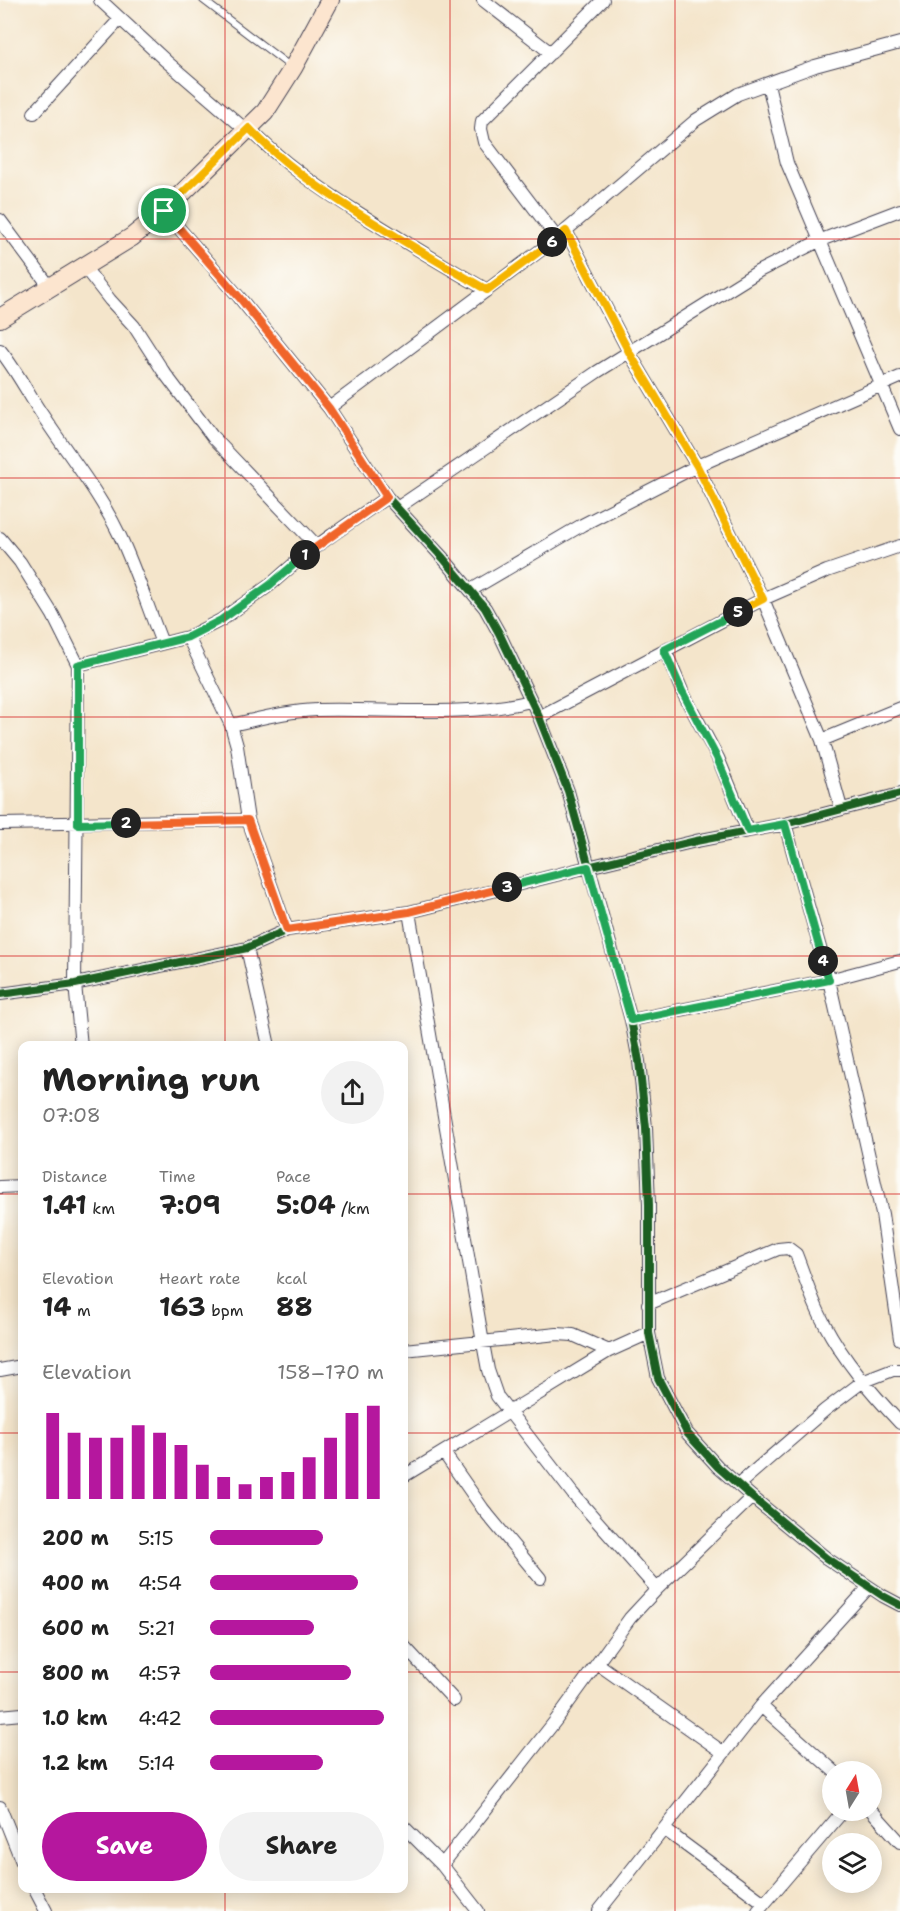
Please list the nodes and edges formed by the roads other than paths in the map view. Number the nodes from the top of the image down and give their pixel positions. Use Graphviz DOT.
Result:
graph roads {
  1 [pos="100,0"];
  2 [pos="203,0"];
  3 [pos="330,0"];
  4 [pos="483,0"];
  5 [pos="603,0"];
  6 [pos="120,19"];
  7 [pos="900,43"];
  8 [pos="550,53"];
  9 [pos="293,68"];
  10 [pos="768,84"];
  11 [pos="34,113"];
  12 [pos="248,129"];
  13 [pos="900,210"];
  14 [pos="164,211"];
  15 [pos="0,220"];
  16 [pos="562,234"];
  17 [pos="821,240"];
  18 [pos="86,268"];
  19 [pos="50,287"];
  20 [pos="487,290"];
  21 [pos="0,318"];
  22 [pos="0,350"];
  23 [pos="629,352"];
  24 [pos="900,377"];
  25 [pos="882,384"];
  26 [pos="329,408"];
  27 [pos="900,429"];
  28 [pos="697,466"];
  29 [pos="387,497"];
  30 [pos="397,508"];
  31 [pos="0,538"];
  32 [pos="317,546"];
  33 [pos="900,546"];
  34 [pos="471,590"];
  35 [pos="763,599"];
  36 [pos="188,637"];
  37 [pos="162,643"];
  38 [pos="664,650"];
  39 [pos="78,665"];
  40 [pos="531,701"];
  41 [pos="900,708"];
  42 [pos="539,717"];
  43 [pos="231,725"];
  44 [pos="822,740"];
  45 [pos="900,794"];
  46 [pos="841,808"];
  47 [pos="248,820"];
  48 [pos="0,824"];
  49 [pos="78,824"];
  50 [pos="785,824"];
  51 [pos="748,831"];
  52 [pos="588,867"];
  53 [pos="409,912"];
  54 [pos="287,930"];
  55 [pos="247,948"];
  56 [pos="900,961"];
  57 [pos="829,980"];
  58 [pos="75,984"];
  59 [pos="0,994"];
  60 [pos="631,1020"];
  61 [pos="81,1041"];
  62 [pos="268,1041"];
  63 [pos="18,1186"];
  64 [pos="0,1187"];
  65 [pos="648,1305"];
  66 [pos="648,1333"];
  67 [pos="900,1339"];
  68 [pos="483,1343"];
  69 [pos="408,1350"];
  70 [pos="609,1351"];
  71 [pos="18,1367"];
  72 [pos="0,1370"];
  73 [pos="900,1370"];
  74 [pos="862,1382"];
  75 [pos="509,1412"];
  76 [pos="900,1423"];
  77 [pos="444,1453"];
  78 [pos="408,1474"];
  79 [pos="738,1485"];
  80 [pos="752,1497"];
  81 [pos="540,1578"];
  82 [pos="869,1587"];
  83 [pos="657,1589"];
  84 [pos="900,1605"];
  85 [pos="408,1650"];
  86 [pos="598,1664"];
  87 [pos="454,1700"];
  88 [pos="761,1706"];
  89 [pos="18,1714"];
  90 [pos="0,1716"];
  91 [pos="724,1753"];
  92 [pos="823,1761"];
  93 [pos="0,1807"];
  94 [pos="835,1821"];
  95 [pos="881,1821"];
  96 [pos="664,1829"];
  97 [pos="408,1831"];
  98 [pos="900,1842"];
  99 [pos="18,1852"];
  100 [pos="442,1865"];
  101 [pos="37,1893"];
  102 [pos="761,1907"];
  103 [pos="46,1911"];
  104 [pos="478,1911"];
  105 [pos="599,1911"];
  1 -- 6 [label="street"];
  2 -- 9 [label="lane"];
  3 -- 9 [label="street"];
  4 -- 8 [label="street"];
  5 -- 8 [label="street"];
  6 -- 11 [label="street"];
  6 -- 12 [label="street"];
  7 -- 10 [label="street"];
  8 -- 16 [label="street"];
  9 -- 12 [label="street"];
  10 -- 16 [label="street"];
  10 -- 17 [label="street"];
  12 -- 14 [label="street"];
  12 -- 20 [label="street"];
  13 -- 17 [label="street"];
  14 -- 18 [label="street"];
  14 -- 26 [label="street"];
  15 -- 19 [label="street"];
  16 -- 20 [label="street"];
  16 -- 23 [label="street"];
  17 -- 23 [label="street"];
  17 -- 25 [label="street"];
  18 -- 19 [label="street"];
  18 -- 32 [label="street"];
  19 -- 21 [label="street"];
  20 -- 26 [label="street"];
  22 -- 37 [label="street"];
  23 -- 28 [label="street"];
  23 -- 30 [label="street"];
  24 -- 25 [label="street"];
  25 -- 27 [label="street"];
  25 -- 28 [label="street"];
  26 -- 29 [label="street"];
  28 -- 34 [label="street"];
  28 -- 35 [label="street"];
  29 -- 30 [label="street"];
  29 -- 32 [label="street"];
  30 -- 34 [label="street"];
  31 -- 39 [label="street"];
  32 -- 36 [label="street"];
  33 -- 35 [label="street"];
  34 -- 40 [label="street"];
  35 -- 38 [label="street"];
  35 -- 44 [label="street"];
  36 -- 37 [label="street"];
  36 -- 43 [label="street"];
  37 -- 39 [label="street"];
  38 -- 42 [label="street"];
  38 -- 51 [label="street"];
  39 -- 49 [label="street"];
  40 -- 42 [label="street"];
  40 -- 43 [label="street"];
  41 -- 44 [label="street"];
  42 -- 52 [label="street"];
  43 -- 47 [label="street"];
  44 -- 46 [label="street"];
  45 -- 46 [label="street"];
  46 -- 50 [label="street"];
  47 -- 49 [label="street"];
  47 -- 54 [label="street"];
  48 -- 49 [label="street"];
  49 -- 58 [label="street"];
  50 -- 51 [label="street"];
  50 -- 57 [label="street"];
  51 -- 52 [label="street"];
  52 -- 53 [label="street"];
  52 -- 60 [label="street"];
  53 -- 54 [label="street"];
  53 -- 68 [label="street"];
  54 -- 55 [label="street"];
  55 -- 58 [label="street"];
  55 -- 62 [label="street"];
  56 -- 57 [label="street"];
  57 -- 60 [label="street"];
  57 -- 67 [label="street"];
  58 -- 59 [label="street"];
  58 -- 61 [label="street"];
  60 -- 65 [label="street"];
  63 -- 64 [label="street"];
  65 -- 66 [label="street"];
  65 -- 74 [label="street"];
  66 -- 70 [label="street"];
  66 -- 79 [label="street"];
  68 -- 69 [label="street"];
  68 -- 70 [label="street"];
  68 -- 75 [label="street"];
  70 -- 75 [label="street"];
  71 -- 72 [label="street"];
  73 -- 74 [label="street"];
  74 -- 76 [label="street"];
  74 -- 79 [label="street"];
  75 -- 77 [label="street"];
  75 -- 83 [label="street"];
  77 -- 78 [label="street"];
  77 -- 81 [label="street"];
  79 -- 80 [label="street"];
  80 -- 82 [label="street"];
  80 -- 83 [label="street"];
  82 -- 84 [label="street"];
  82 -- 88 [label="street"];
  83 -- 86 [label="street"];
  85 -- 87 [label="street"];
  86 -- 91 [label="street"];
  86 -- 100 [label="street"];
  88 -- 91 [label="street"];
  88 -- 92 [label="street"];
  89 -- 90 [label="street"];
  91 -- 96 [label="street"];
  93 -- 99 [label="street"];
  94 -- 102 [label="street"];
  95 -- 98 [label="street"];
  96 -- 102 [label="street"];
  96 -- 105 [label="street"];
  97 -- 100 [label="street"];
  100 -- 104 [label="street"];
  101 -- 103 [label="street"];
}
